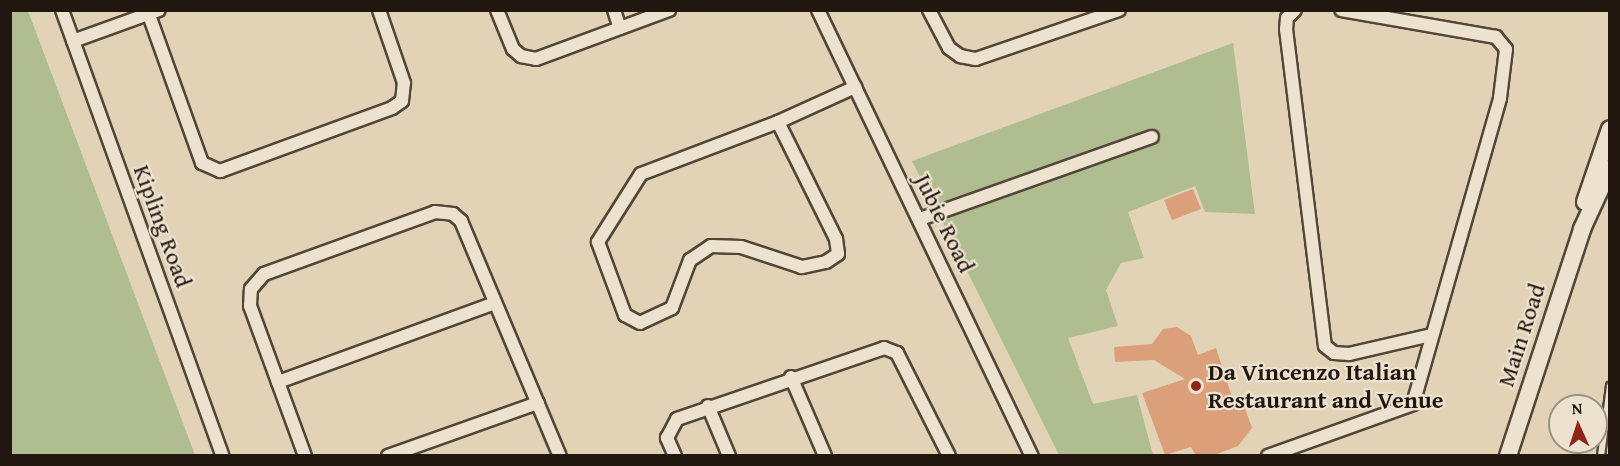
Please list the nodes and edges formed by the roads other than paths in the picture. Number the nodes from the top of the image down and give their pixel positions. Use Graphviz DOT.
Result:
graph roads {
  1 [pos="62,10"];
  2 [pos="379,10"];
  3 [pos="497,10"];
  4 [pos="614,10"];
  5 [pos="669,10"];
  6 [pos="818,10"];
  7 [pos="928,10"];
  8 [pos="1119,10"];
  9 [pos="1294,10"];
  10 [pos="1341,10"];
  11 [pos="154,13"];
  12 [pos="620,28"];
  13 [pos="74,41"];
  14 [pos="855,87"];
  15 [pos="778,122"];
  16 [pos="1610,129"];
  17 [pos="1152,137"];
  18 [pos="1610,168"];
  19 [pos="920,219"];
  20 [pos="1582,229"];
  21 [pos="495,303"];
  22 [pos="1431,335"];
  23 [pos="791,377"];
  24 [pos="279,381"];
  25 [pos="1610,386"];
  26 [pos="538,403"];
  27 [pos="708,406"];
  28 [pos="223,456"];
  29 [pos="305,456"];
  30 [pos="388,456"];
  31 [pos="560,456"];
  32 [pos="675,456"];
  33 [pos="729,456"];
  34 [pos="825,456"];
  35 [pos="949,456"];
  36 [pos="1032,456"];
  37 [pos="1268,456"];
  38 [pos="1508,456"];
  39 [pos="1601,456"];
  1 -- 13 [label="street, Kipling Road"];
  2 -- 11 [label="street"];
  3 -- 12 [label="street"];
  4 -- 12 [label="street"];
  5 -- 12 [label="street"];
  6 -- 14 [label="street, Jubie Road"];
  7 -- 8 [label="street"];
  9 -- 22 [label="street"];
  10 -- 22 [label="street"];
  11 -- 13 [label="street"];
  13 -- 28 [label="street, Kipling Road"];
  14 -- 15 [label="street"];
  14 -- 19 [label="street, Jubie Road"];
  15 -- 15 [label="street"];
  16 -- 20 [label="street, Main Road"];
  17 -- 19 [label="street"];
  18 -- 20 [label="street, Main Road"];
  19 -- 36 [label="street, Jubie Road"];
  20 -- 38 [label="street, Main Road"];
  21 -- 24 [label="street"];
  21 -- 24 [label="street"];
  21 -- 26 [label="street"];
  22 -- 37 [label="street"];
  23 -- 27 [label="street"];
  23 -- 34 [label="street"];
  23 -- 35 [label="street"];
  24 -- 29 [label="street"];
  25 -- 39 [label="lane"];
  26 -- 30 [label="street"];
  26 -- 31 [label="street"];
  27 -- 32 [label="street"];
  27 -- 33 [label="street"];
}
